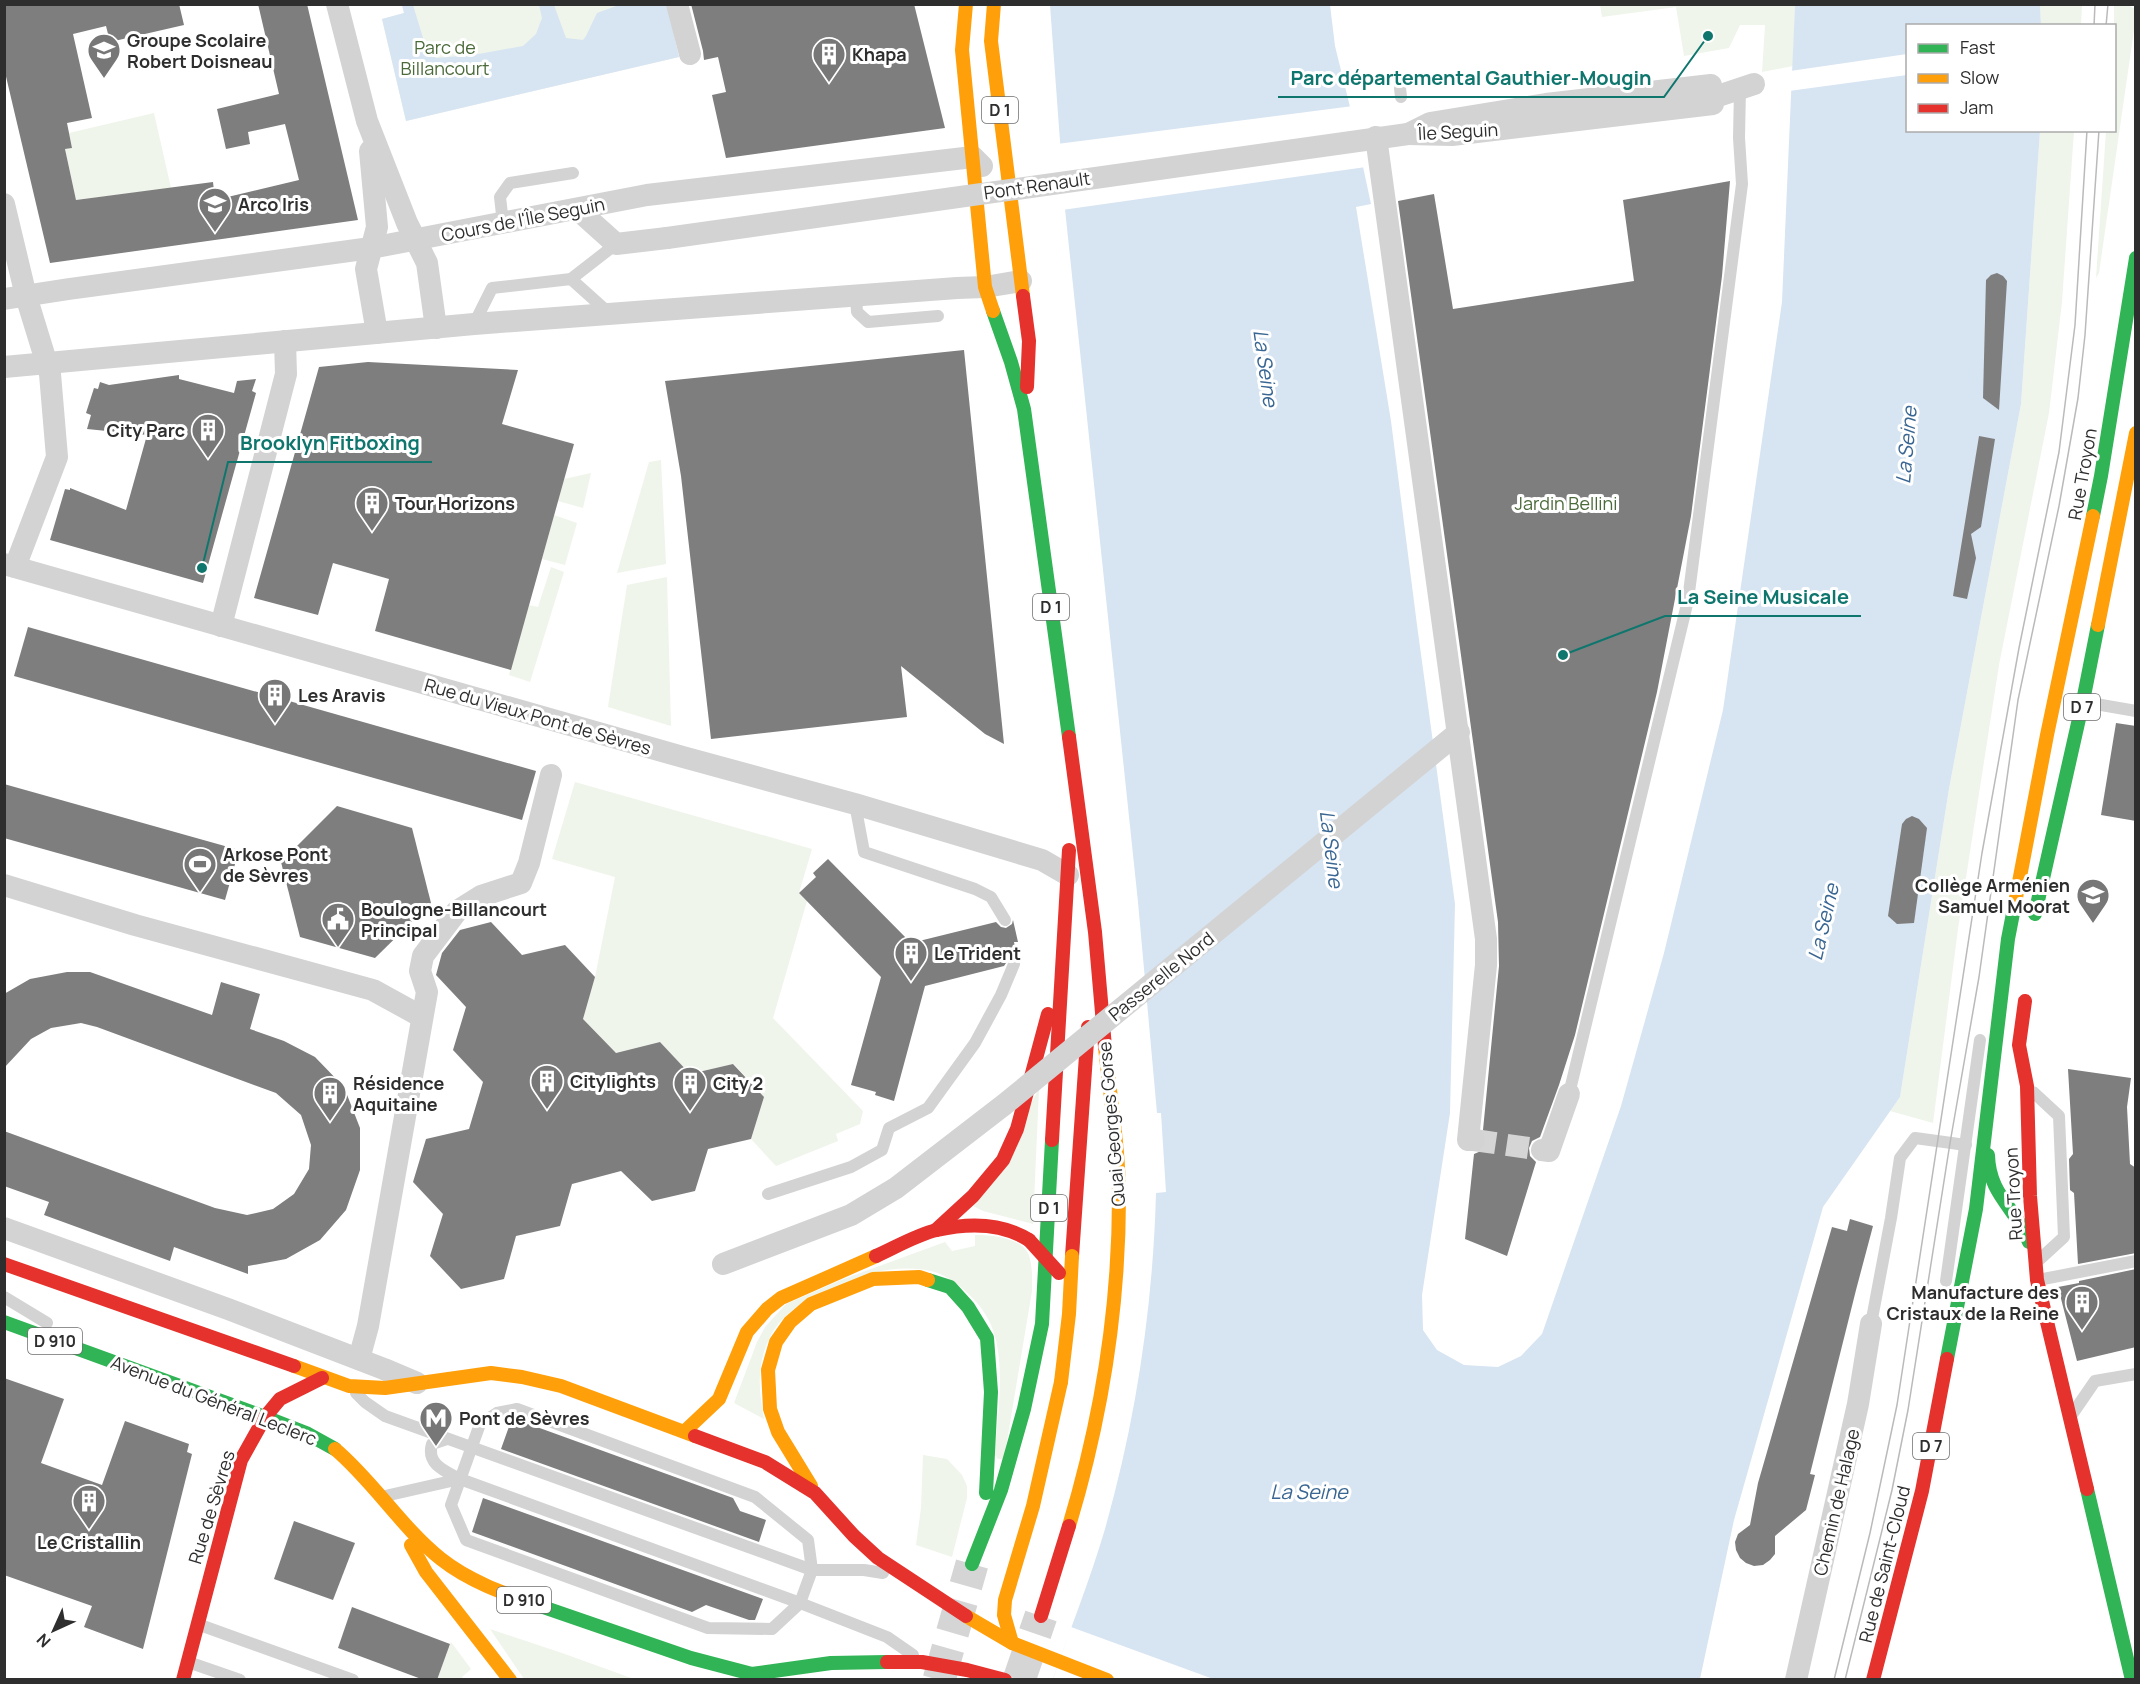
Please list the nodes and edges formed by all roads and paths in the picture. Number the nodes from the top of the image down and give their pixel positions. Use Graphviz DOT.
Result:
graph roads {
  1 [pos="337,4"];
  2 [pos="677,4"];
  3 [pos="966,4"];
  4 [pos="994,4"];
  5 [pos="690,54"];
  6 [pos="1747,86"];
  7 [pos="367,121"];
  8 [pos="1408,134"];
  9 [pos="1376,137"];
  10 [pos="973,157"];
  11 [pos="573,173"];
  12 [pos="4,204"];
  13 [pos="577,209"];
  14 [pos="1012,215"];
  15 [pos="503,223"];
  16 [pos="416,239"];
  17 [pos="616,244"];
  18 [pos="371,248"];
  19 [pos="2136,258"];
  20 [pos="571,279"];
  21 [pos="1021,281"];
  22 [pos="985,287"];
  23 [pos="2133,291"];
  24 [pos="856,296"];
  25 [pos="15,298"];
  26 [pos="611,315"];
  27 [pos="938,316"];
  28 [pos="474,324"];
  29 [pos="436,328"];
  30 [pos="377,333"];
  31 [pos="285,341"];
  32 [pos="46,364"];
  33 [pos="4,367"];
  34 [pos="1024,409"];
  35 [pos="2136,433"];
  36 [pos="10,566"];
  37 [pos="220,626"];
  38 [pos="2069,698"];
  39 [pos="2136,711"];
  40 [pos="1459,732"];
  41 [pos="551,775"];
  42 [pos="855,804"];
  43 [pos="1077,804"];
  44 [pos="1068,875"];
  45 [pos="4,885"];
  46 [pos="1005,920"];
  47 [pos="2033,923"];
  48 [pos="1095,932"];
  49 [pos="1014,964"];
  50 [pos="1063,965"];
  51 [pos="2026,990"];
  52 [pos="2002,1002"];
  53 [pos="422,1017"];
  54 [pos="2027,1086"];
  55 [pos="1569,1094"];
  56 [pos="1987,1121"];
  57 [pos="1474,1140"];
  58 [pos="1966,1145"];
  59 [pos="1542,1149"];
  60 [pos="768,1194"];
  61 [pos="1976,1209"];
  62 [pos="2014,1213"];
  63 [pos="4,1228"];
  64 [pos="936,1230"];
  65 [pos="2136,1261"];
  66 [pos="4,1264"];
  67 [pos="723,1264"];
  68 [pos="2035,1264"];
  69 [pos="2037,1280"];
  70 [pos="4,1297"];
  71 [pos="1956,1307"];
  72 [pos="1082,1312"];
  73 [pos="4,1322"];
  74 [pos="1871,1324"];
  75 [pos="1093,1346"];
  76 [pos="103,1358"];
  77 [pos="359,1359"];
  78 [pos="2136,1374"];
  79 [pos="322,1378"];
  80 [pos="418,1384"];
  81 [pos="349,1386"];
  82 [pos="265,1417"];
  83 [pos="2070,1419"];
  84 [pos="1094,1429"];
  85 [pos="685,1431"];
  86 [pos="447,1439"];
  87 [pos="471,1448"];
  88 [pos="460,1479"];
  89 [pos="815,1493"];
  90 [pos="384,1497"];
  91 [pos="985,1535"];
  92 [pos="972,1564"];
  93 [pos="812,1570"];
  94 [pos="905,1577"];
  95 [pos="800,1603"];
  96 [pos="1041,1616"];
  97 [pos="196,1624"];
  98 [pos="1012,1643"];
  99 [pos="187,1661"];
  100 [pos="922,1662"];
  101 [pos="746,1677"];
  102 [pos="1001,1679"];
  103 [pos="183,1680"];
  104 [pos="240,1680"];
  105 [pos="353,1680"];
  106 [pos="510,1680"];
  107 [pos="1107,1680"];
  108 [pos="1796,1680"];
  109 [pos="1873,1680"];
  110 [pos="2132,1680"];
  1 -- 7 [label="street"];
  2 -- 5 [label="street"];
  3 -- 10 [label="main road, Quai Georges Gorse / D 1"];
  4 -- 14 [label="main road, Quai Georges Gorse / D 1"];
  6 -- 8 [label="street, Île Seguin"];
  6 -- 55 [label="lane"];
  7 -- 16 [label="street"];
  7 -- 18 [label="street"];
  8 -- 9 [label="street, Pont Renault, bridge"];
  9 -- 17 [label="street, Pont Renault, bridge"];
  9 -- 40 [label="street"];
  10 -- 13 [label="street, Cours de l'Île Seguin"];
  10 -- 14 [label="street"];
  10 -- 22 [label="main road, Quai Georges Gorse / D 1"];
  11 -- 15 [label="lane"];
  12 -- 25 [label="street"];
  13 -- 15 [label="street, Cours de l'Île Seguin"];
  13 -- 17 [label="street"];
  14 -- 21 [label="main road, Quai Georges Gorse / D 1"];
  15 -- 16 [label="street, Cours de l'Île Seguin"];
  16 -- 18 [label="street, Cours de l'Île Seguin"];
  16 -- 29 [label="street"];
  17 -- 20 [label="lane"];
  18 -- 25 [label="street, Cours de l'Île Seguin"];
  18 -- 30 [label="street"];
  19 -- 23 [label="main road, Rue Troyon / D 7"];
  20 -- 26 [label="lane"];
  20 -- 28 [label="lane"];
  21 -- 22 [label="street"];
  21 -- 34 [label="main road, Quai Georges Gorse / D 1"];
  22 -- 24 [label="street"];
  22 -- 34 [label="main road, Quai Georges Gorse / D 1"];
  23 -- 38 [label="main road, Rue Troyon / D 7"];
  24 -- 26 [label="street"];
  24 -- 27 [label="lane"];
  25 -- 32 [label="street"];
  26 -- 28 [label="street"];
  28 -- 29 [label="street"];
  29 -- 30 [label="street"];
  30 -- 31 [label="street"];
  31 -- 32 [label="street"];
  31 -- 37 [label="street"];
  32 -- 33 [label="street"];
  32 -- 36 [label="street"];
  34 -- 43 [label="main road, Quai Georges Gorse / D 1"];
  35 -- 38 [label="main road, Rue Troyon / D 7"];
  36 -- 37 [label="street, Rue du Vieux Pont de Sèvres"];
  37 -- 42 [label="street, Rue du Vieux Pont de Sèvres"];
  38 -- 39 [label="lane"];
  38 -- 47 [label="main road, Rue Troyon / D 7"];
  38 -- 52 [label="main road, Rue Troyon / D 7"];
  40 -- 57 [label="street"];
  40 -- 67 [label="street, Passerelle Nord, bridge"];
  41 -- 53 [label="street"];
  42 -- 44 [label="street, Rue du Vieux Pont de Sèvres"];
  42 -- 46 [label="lane"];
  43 -- 44 [label="main road, Quai Georges Gorse / D 1"];
  43 -- 48 [label="main road, Quai Georges Gorse / D 1"];
  44 -- 50 [label="main road, Quai Georges Gorse / D 1"];
  45 -- 53 [label="street"];
  48 -- 84 [label="main road, Quai Georges Gorse / D 1"];
  48 -- 98 [label="main road, D 1, bridge"];
  49 -- 60 [label="lane"];
  50 -- 64 [label="main road"];
  50 -- 91 [label="main road, Quai Georges Gorse / D 1"];
  51 -- 54 [label="main road, Rue Troyon"];
  52 -- 56 [label="main road, Rue Troyon / D 7"];
  52 -- 58 [label="lane"];
  53 -- 77 [label="street"];
  54 -- 68 [label="main road, Rue Troyon"];
  54 -- 68 [label="lane"];
  55 -- 59 [label="street"];
  56 -- 61 [label="main road, Rue Troyon / D 7"];
  56 -- 62 [label="main road"];
  58 -- 71 [label="lane"];
  58 -- 74 [label="lane"];
  61 -- 62 [label="main road"];
  61 -- 71 [label="main road, Rue de Saint-Cloud / D 7"];
  62 -- 68 [label="main road"];
  63 -- 77 [label="street"];
  64 -- 72 [label="main road, bridge"];
  64 -- 85 [label="main road"];
  65 -- 69 [label="lane"];
  66 -- 79 [label="main road"];
  68 -- 69 [label="main road, Rue Troyon"];
  69 -- 83 [label="main road, Rue Troyon"];
  70 -- 76 [label="lane"];
  71 -- 109 [label="main road, Rue de Saint-Cloud / D 7"];
  73 -- 76 [label="main road, Avenue du Général Leclerc / D 910"];
  74 -- 108 [label="street, Chemin de Halage"];
  75 -- 84 [label="main road"];
  76 -- 82 [label="main road, Avenue du Général Leclerc / D 910"];
  77 -- 80 [label="street"];
  78 -- 83 [label="lane"];
  79 -- 81 [label="main road"];
  79 -- 82 [label="main road, Rue de Sèvres"];
  80 -- 81 [label="main road"];
  80 -- 85 [label="main road"];
  81 -- 86 [label="lane"];
  82 -- 90 [label="main road, Avenue du Général Leclerc / D 910"];
  82 -- 97 [label="main road, Rue de Sèvres"];
  83 -- 110 [label="main road, Rue Troyon"];
  84 -- 96 [label="main road, Quai Georges Gorse / D 1"];
  85 -- 89 [label="main road"];
  86 -- 87 [label="lane"];
  86 -- 88 [label="lane"];
  87 -- 88 [label="lane"];
  87 -- 93 [label="lane"];
  87 -- 93 [label="lane"];
  88 -- 90 [label="lane"];
  88 -- 95 [label="lane"];
  88 -- 95 [label="lane"];
  89 -- 91 [label="main road"];
  89 -- 94 [label="main road"];
  90 -- 101 [label="main road, Avenue du Général Leclerc / D 910"];
  90 -- 106 [label="main road"];
  91 -- 92 [label="main road, Quai Georges Gorse"];
  93 -- 94 [label="lane"];
  93 -- 95 [label="lane"];
  94 -- 98 [label="main road"];
  95 -- 100 [label="lane"];
  97 -- 99 [label="main road, Rue de Sèvres"];
  97 -- 105 [label="lane"];
  98 -- 107 [label="main road"];
  99 -- 103 [label="main road, Rue de Sèvres"];
  99 -- 104 [label="lane"];
  100 -- 101 [label="main road, Avenue du Général Leclerc / D 910"];
  100 -- 102 [label="main road, Avenue du Général Leclerc / D 910"];
}
